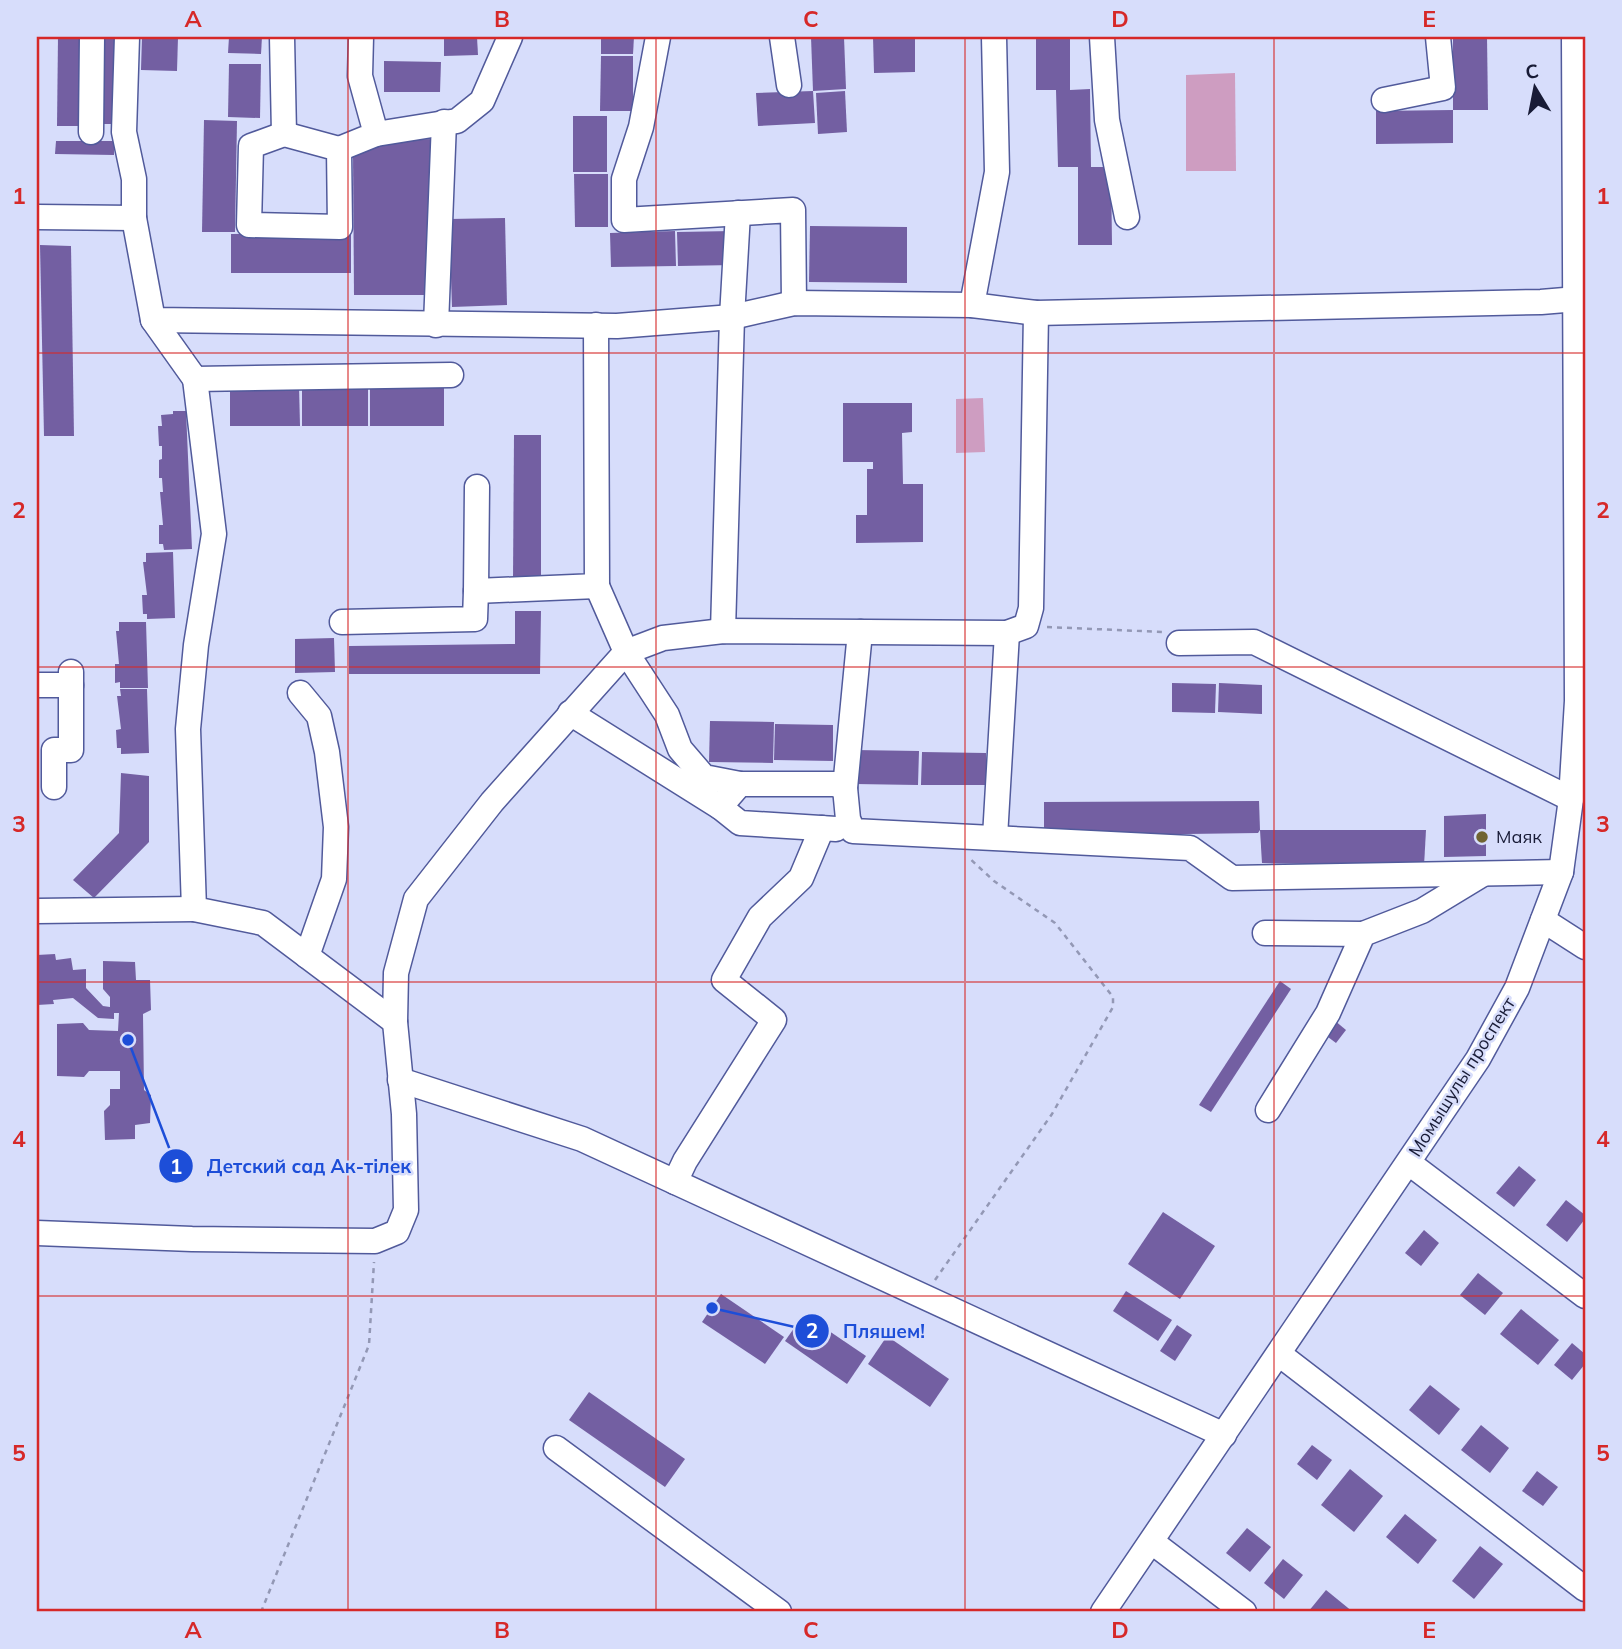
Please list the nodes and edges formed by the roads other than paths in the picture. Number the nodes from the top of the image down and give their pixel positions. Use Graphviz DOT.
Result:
graph roads {
  1 [pos="92,37"];
  2 [pos="127,37"];
  3 [pos="282,37"];
  4 [pos="361,37"];
  5 [pos="510,37"];
  6 [pos="657,37"];
  7 [pos="782,37"];
  8 [pos="994,37"];
  9 [pos="1102,37"];
  10 [pos="1438,37"];
  11 [pos="1574,37"];
  12 [pos="789,85"];
  13 [pos="1384,100"];
  14 [pos="444,122"];
  15 [pos="91,132"];
  16 [pos="284,134"];
  17 [pos="376,134"];
  18 [pos="1580,144"];
  19 [pos="339,149"];
  20 [pos="738,213"];
  21 [pos="37,217"];
  22 [pos="134,218"];
  23 [pos="1127,218"];
  24 [pos="1577,299"];
  25 [pos="794,303"];
  26 [pos="972,306"];
  27 [pos="1037,313"];
  28 [pos="732,317"];
  29 [pos="153,320"];
  30 [pos="436,325"];
  31 [pos="596,325"];
  32 [pos="1581,342"];
  33 [pos="451,374"];
  34 [pos="195,379"];
  35 [pos="477,487"];
  36 [pos="597,586"];
  37 [pos="476,591"];
  38 [pos="342,622"];
  39 [pos="1017,629"];
  40 [pos="723,631"];
  41 [pos="860,632"];
  42 [pos="1179,643"];
  43 [pos="626,652"];
  44 [pos="37,684"];
  45 [pos="300,694"];
  46 [pos="1581,703"];
  47 [pos="570,713"];
  48 [pos="740,784"];
  49 [pos="54,787"];
  50 [pos="845,788"];
  51 [pos="1571,799"];
  52 [pos="720,807"];
  53 [pos="822,828"];
  54 [pos="852,831"];
  55 [pos="995,837"];
  56 [pos="1560,872"];
  57 [pos="1484,874"];
  58 [pos="194,909"];
  59 [pos="37,911"];
  60 [pos="1543,919"];
  61 [pos="1265,933"];
  62 [pos="1363,934"];
  63 [pos="1585,947"];
  64 [pos="307,956"];
  65 [pos="395,1022"];
  66 [pos="400,1080"];
  67 [pos="1268,1110"];
  68 [pos="1409,1163"];
  69 [pos="675,1182"];
  70 [pos="37,1233"];
  71 [pos="1585,1296"];
  72 [pos="1279,1354"];
  73 [pos="1224,1436"];
  74 [pos="556,1448"];
  75 [pos="1152,1542"];
  76 [pos="1585,1589"];
  77 [pos="779,1612"];
  78 [pos="1103,1612"];
  79 [pos="1244,1612"];
  1 -- 15 [label="street"];
  2 -- 22 [label="street"];
  3 -- 16 [label="street"];
  4 -- 17 [label="street"];
  5 -- 14 [label="street"];
  6 -- 20 [label="street"];
  7 -- 12 [label="street"];
  8 -- 26 [label="street"];
  9 -- 23 [label="street"];
  10 -- 13 [label="street"];
  11 -- 18 [label="street, Момышулы проспект"];
  14 -- 17 [label="street"];
  14 -- 30 [label="street"];
  16 -- 19 [label="street"];
  16 -- 19 [label="street"];
  17 -- 19 [label="street"];
  18 -- 24 [label="street, Момышулы проспект"];
  20 -- 25 [label="street"];
  20 -- 28 [label="street"];
  21 -- 22 [label="street"];
  22 -- 29 [label="street"];
  24 -- 27 [label="street"];
  24 -- 32 [label="street, Момышулы проспект"];
  25 -- 26 [label="street"];
  25 -- 28 [label="street"];
  26 -- 27 [label="street"];
  27 -- 39 [label="street"];
  28 -- 31 [label="street"];
  28 -- 40 [label="street"];
  29 -- 30 [label="street"];
  29 -- 34 [label="street"];
  30 -- 31 [label="street"];
  31 -- 36 [label="street"];
  32 -- 46 [label="street, Момышулы проспект"];
  33 -- 34 [label="street"];
  34 -- 58 [label="street"];
  35 -- 37 [label="street"];
  36 -- 37 [label="street"];
  36 -- 43 [label="street"];
  37 -- 38 [label="street"];
  39 -- 41 [label="street"];
  39 -- 55 [label="street"];
  40 -- 41 [label="street"];
  40 -- 43 [label="street"];
  41 -- 50 [label="street"];
  42 -- 51 [label="street"];
  43 -- 47 [label="street"];
  43 -- 48 [label="street"];
  44 -- 49 [label="street"];
  45 -- 64 [label="street"];
  46 -- 51 [label="street, Момышулы проспект"];
  47 -- 52 [label="street"];
  47 -- 65 [label="street"];
  48 -- 50 [label="street"];
  48 -- 52 [label="street"];
  50 -- 54 [label="street"];
  51 -- 56 [label="street, Момышулы проспект"];
  52 -- 53 [label="street"];
  53 -- 54 [label="street"];
  53 -- 69 [label="street"];
  54 -- 55 [label="street"];
  55 -- 57 [label="street"];
  56 -- 57 [label="street"];
  56 -- 60 [label="street, Момышулы проспект"];
  57 -- 62 [label="street"];
  58 -- 59 [label="street"];
  58 -- 64 [label="street"];
  60 -- 63 [label="street"];
  60 -- 68 [label="street, Момышулы проспект"];
  61 -- 62 [label="street"];
  62 -- 67 [label="street"];
  64 -- 65 [label="street"];
  65 -- 66 [label="street"];
  66 -- 69 [label="street"];
  66 -- 70 [label="street"];
  68 -- 71 [label="street"];
  68 -- 72 [label="street, Момышулы проспект"];
  69 -- 73 [label="street"];
  72 -- 73 [label="street, Момышулы проспект"];
  72 -- 76 [label="street"];
  73 -- 75 [label="street, Момышулы проспект"];
  74 -- 77 [label="street"];
  75 -- 78 [label="street, Момышулы проспект"];
  75 -- 79 [label="street"];
}
